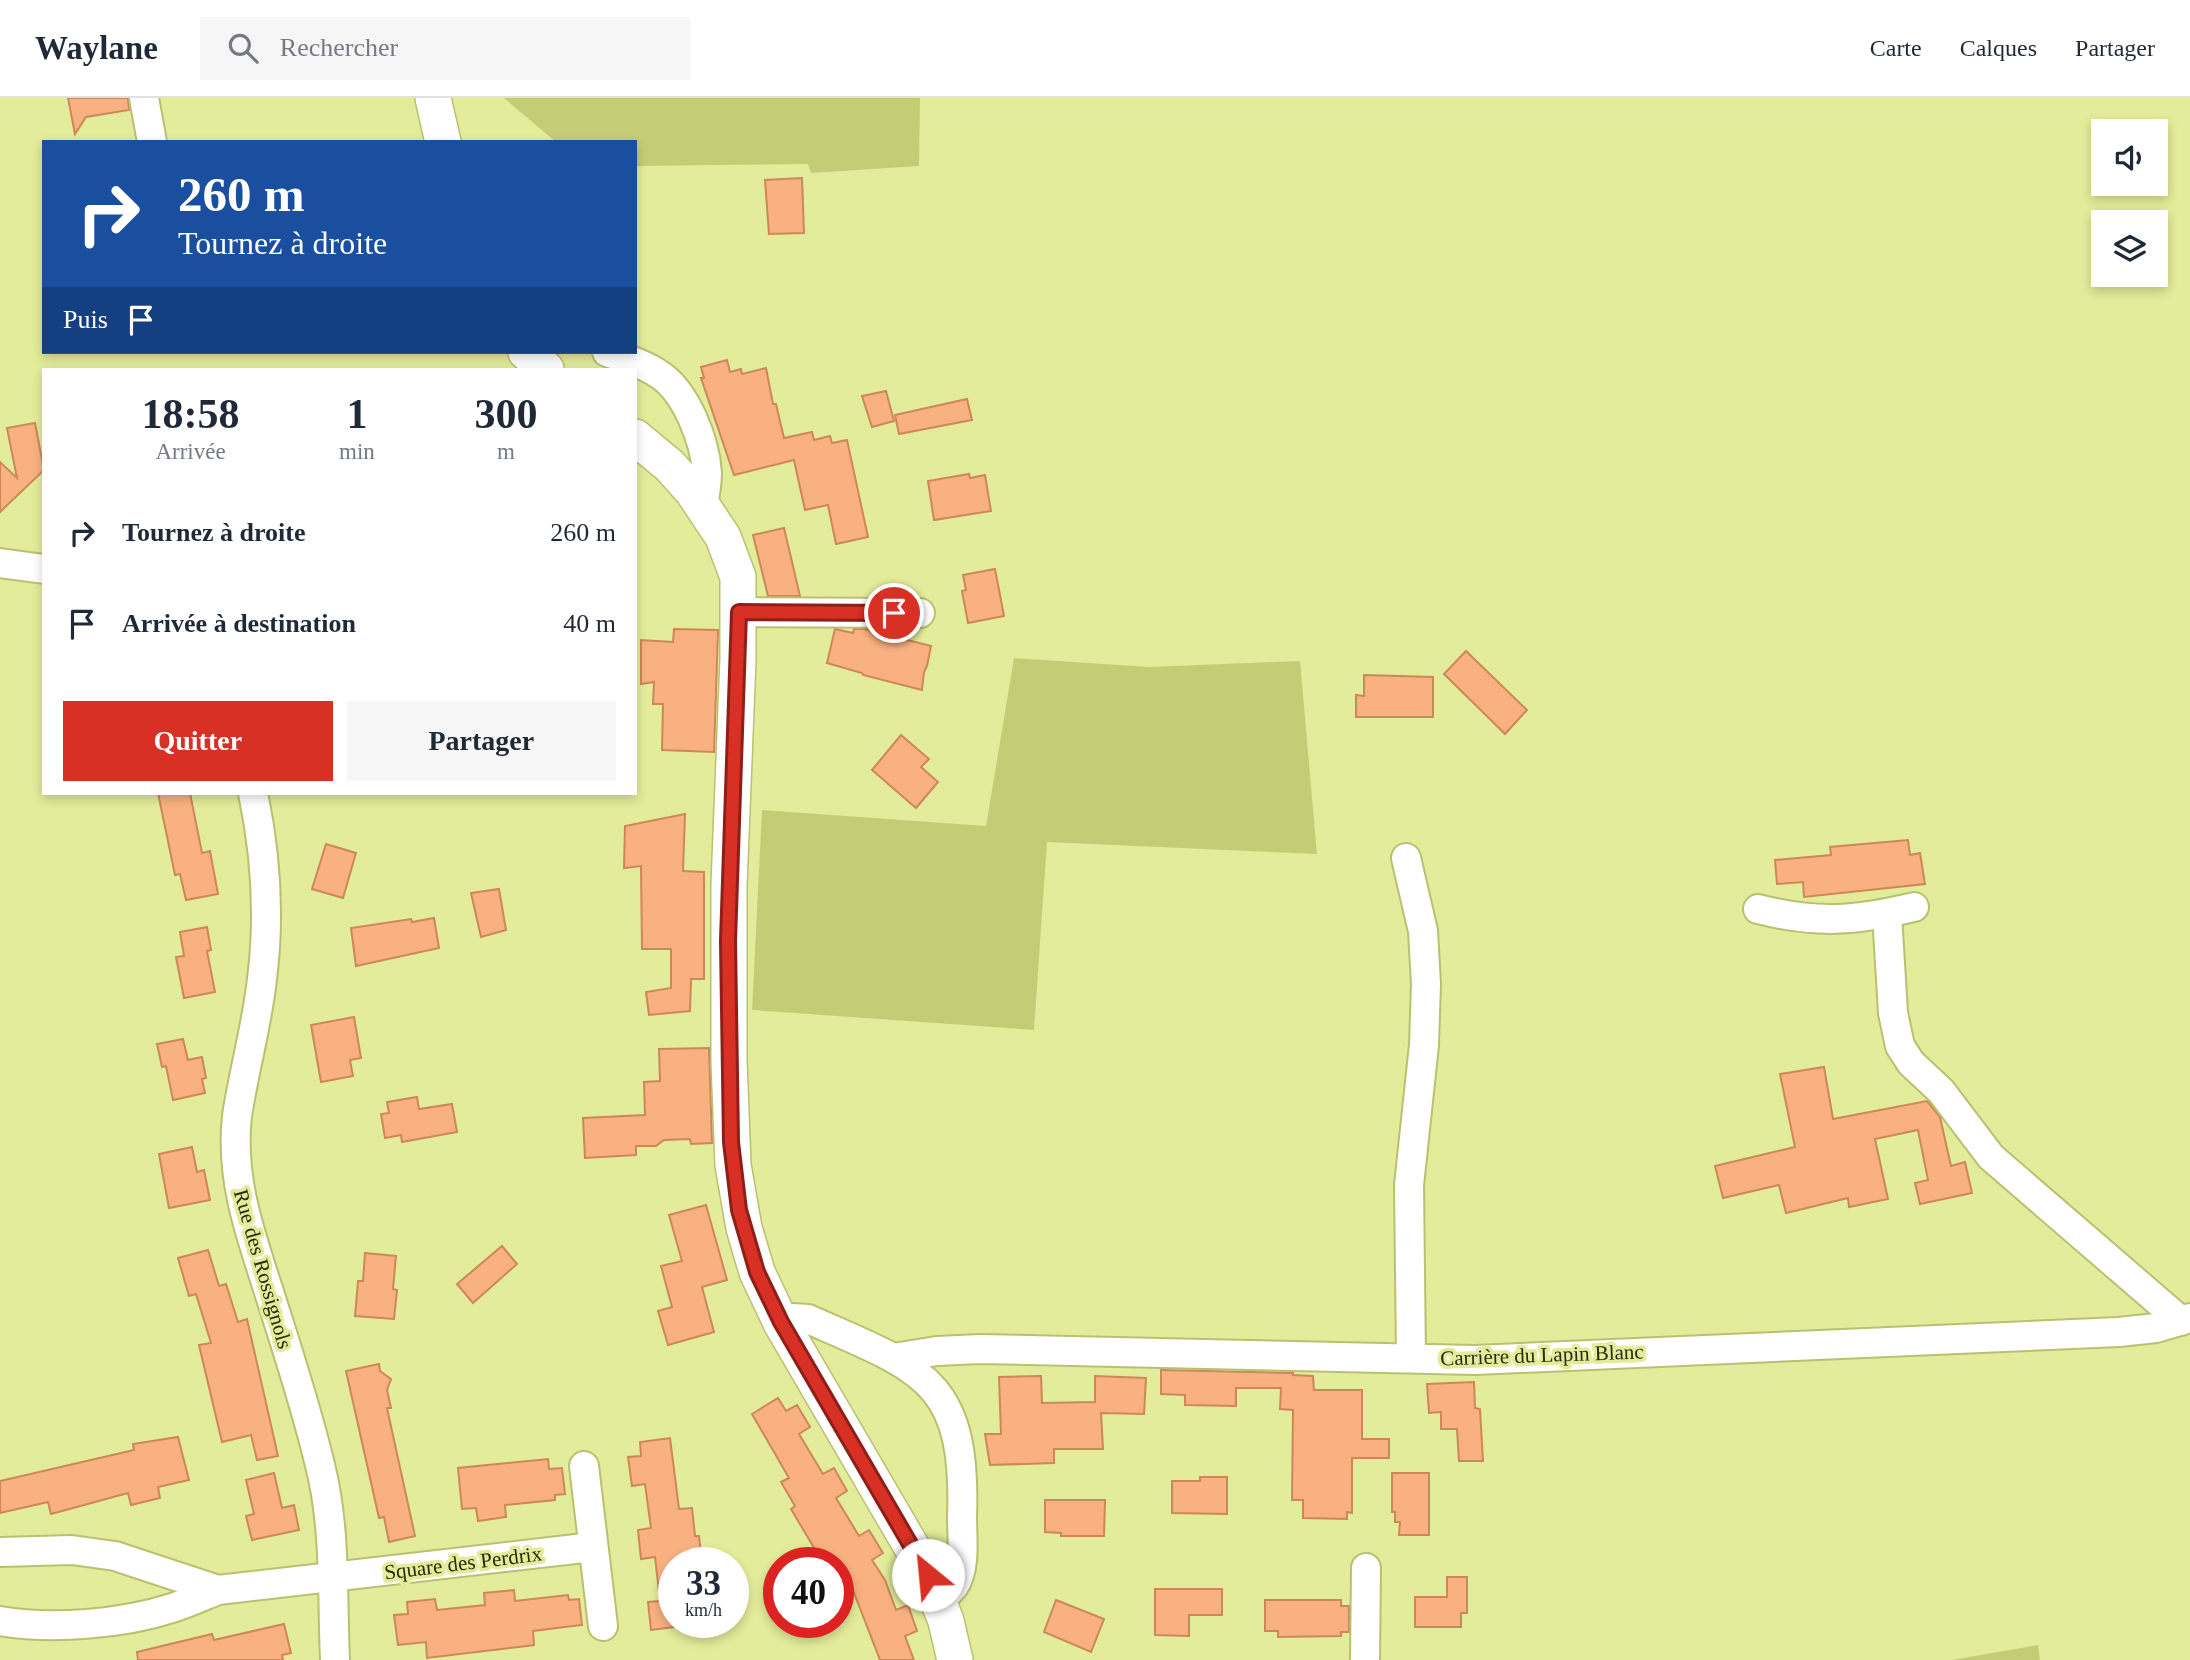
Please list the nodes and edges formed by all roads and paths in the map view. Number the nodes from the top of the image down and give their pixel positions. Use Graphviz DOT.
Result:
graph roads {
  1 [pos="144,98"];
  2 [pos="433,98"];
  3 [pos="152,140"];
  4 [pos="443,140"];
  5 [pos="528,354"];
  6 [pos="612,354"];
  7 [pos="545,368"];
  8 [pos="637,439"];
  9 [pos="703,506"];
  10 [pos="0,563"];
  11 [pos="42,569"];
  12 [pos="739,612"];
  13 [pos="920,614"];
  14 [pos="253,795"];
  15 [pos="1406,858"];
  16 [pos="1758,909"];
  17 [pos="2185,1320"];
  18 [pos="781,1322"];
  19 [pos="893,1358"];
  20 [pos="1411,1358"];
  21 [pos="584,1466"];
  22 [pos="593,1547"];
  23 [pos="0,1552"];
  24 [pos="1366,1568"];
  25 [pos="332,1579"];
  26 [pos="218,1590"];
  27 [pos="939,1601"];
  28 [pos="0,1621"];
  29 [pos="603,1626"];
  30 [pos="335,1660"];
  31 [pos="955,1660"];
  32 [pos="1365,1660"];
  1 -- 3 [label="street"];
  2 -- 4 [label="street"];
  5 -- 7 [label="street"];
  6 -- 9 [label="street"];
  8 -- 9 [label="street"];
  9 -- 12 [label="street"];
  10 -- 11 [label="street"];
  12 -- 13 [label="street"];
  12 -- 18 [label="street"];
  14 -- 25 [label="street, Rue des Rossignols"];
  15 -- 20 [label="street"];
  16 -- 17 [label="street"];
  17 -- 20 [label="street, Carrière du Lapin Blanc"];
  18 -- 19 [label="street"];
  18 -- 27 [label="street"];
  19 -- 20 [label="street, Carrière du Lapin Blanc"];
  19 -- 27 [label="street"];
  21 -- 22 [label="street"];
  22 -- 25 [label="street, Square des Perdrix"];
  22 -- 29 [label="street"];
  23 -- 26 [label="street"];
  24 -- 32 [label="street"];
  25 -- 26 [label="street, Square des Perdrix"];
  25 -- 30 [label="street, Rue des Rossignols"];
  26 -- 28 [label="street"];
  27 -- 31 [label="street"];
}
